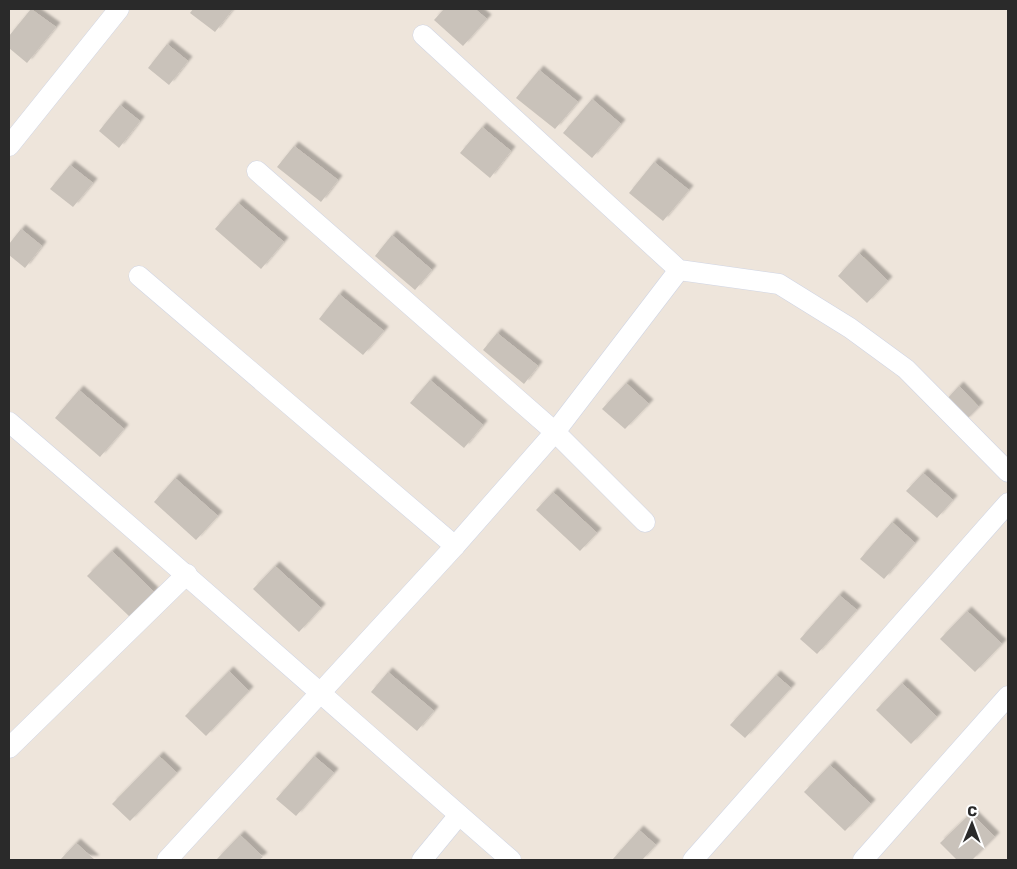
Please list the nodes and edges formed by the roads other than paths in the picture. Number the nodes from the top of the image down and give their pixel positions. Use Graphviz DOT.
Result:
graph roads {
  1 [pos="119,9"];
  2 [pos="424,35"];
  3 [pos="9,146"];
  4 [pos="257,171"];
  5 [pos="679,270"];
  6 [pos="139,276"];
  7 [pos="9,422"];
  8 [pos="555,432"];
  9 [pos="1008,472"];
  10 [pos="1008,503"];
  11 [pos="645,522"];
  12 [pos="456,546"];
  13 [pos="188,574"];
  14 [pos="320,694"];
  15 [pos="1008,696"];
  16 [pos="9,748"];
  17 [pos="459,815"];
  18 [pos="167,860"];
  19 [pos="422,860"];
  20 [pos="511,860"];
  21 [pos="693,860"];
  22 [pos="863,860"];
  1 -- 3 [label="street"];
  2 -- 5 [label="street"];
  4 -- 8 [label="street"];
  5 -- 8 [label="street"];
  5 -- 9 [label="street"];
  6 -- 12 [label="street"];
  7 -- 13 [label="street"];
  8 -- 11 [label="street"];
  8 -- 12 [label="street"];
  10 -- 21 [label="street"];
  12 -- 14 [label="street"];
  13 -- 14 [label="street"];
  13 -- 16 [label="street"];
  14 -- 17 [label="street"];
  14 -- 18 [label="street"];
  15 -- 22 [label="street"];
  17 -- 19 [label="street"];
  17 -- 20 [label="street"];
}
